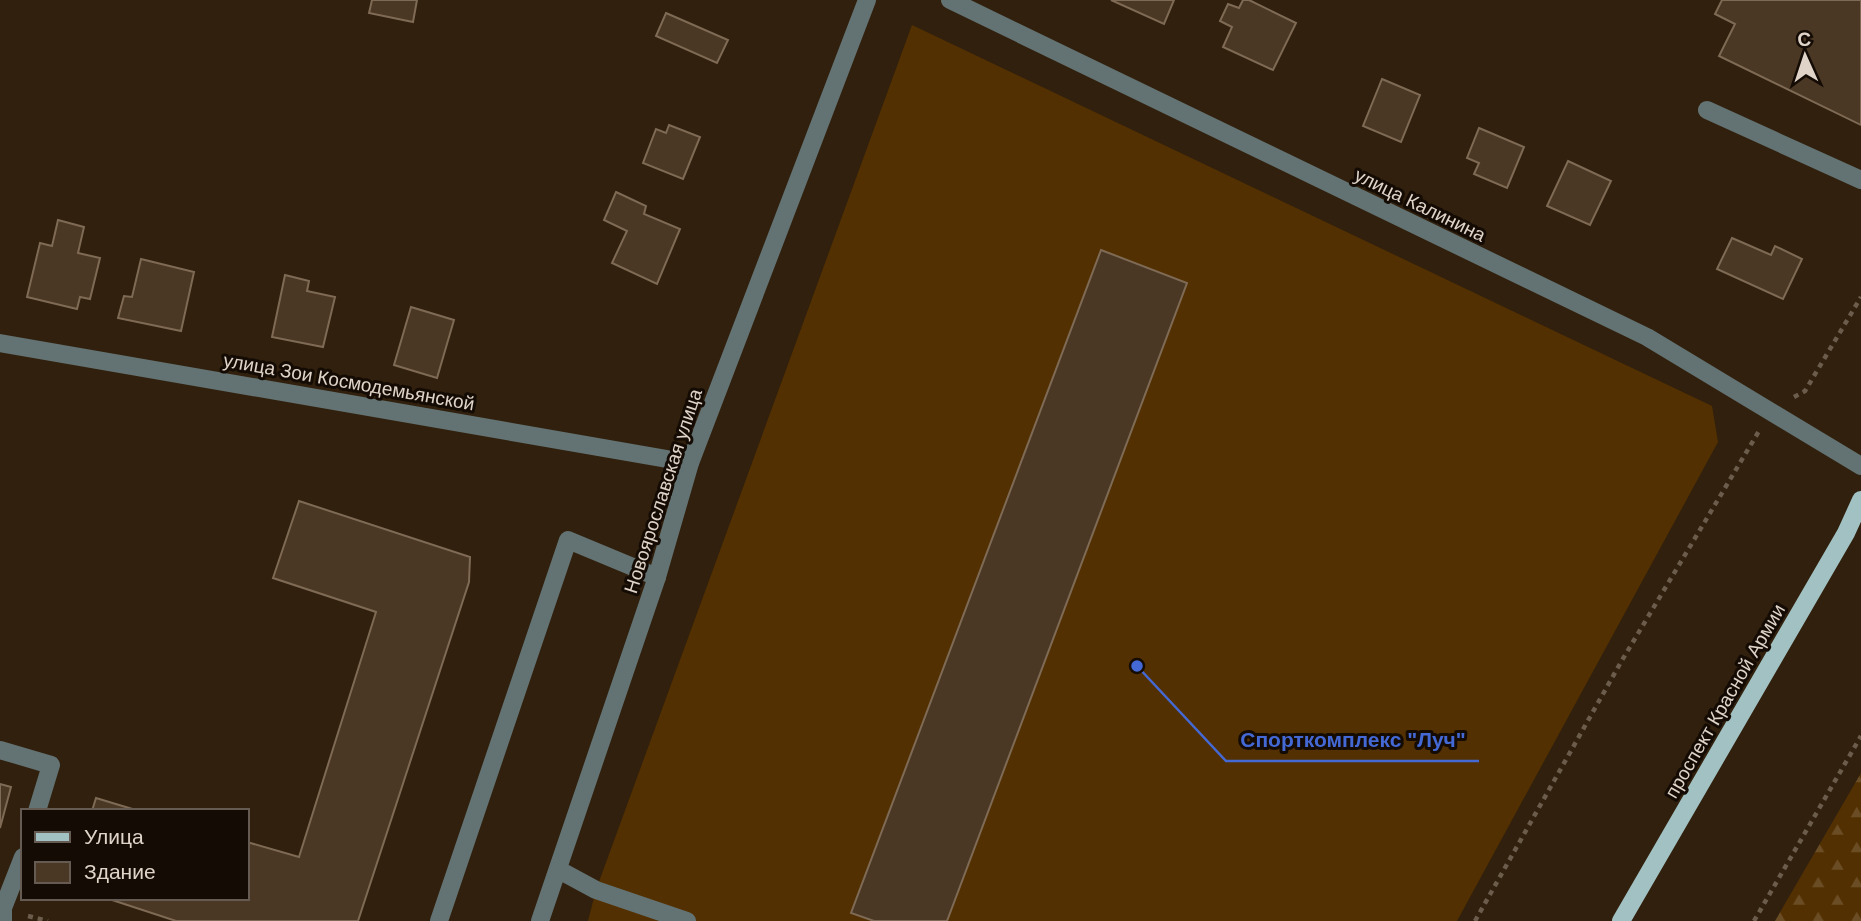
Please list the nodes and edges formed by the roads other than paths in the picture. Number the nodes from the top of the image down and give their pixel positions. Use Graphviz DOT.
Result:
graph roads {
  1 [pos="867,0"];
  2 [pos="950,0"];
  3 [pos="1707,110"];
  4 [pos="1861,180"];
  5 [pos="0,343"];
  6 [pos="691,463"];
  7 [pos="1861,466"];
  8 [pos="1861,500"];
  9 [pos="657,577"];
  10 [pos="0,750"];
  11 [pos="38,809"];
  12 [pos="21,862"];
  13 [pos="559,870"];
  14 [pos="4,921"];
  15 [pos="439,921"];
  16 [pos="540,921"];
  17 [pos="687,921"];
  18 [pos="1621,921"];
  1 -- 6 [label="street, Новоярославская улица"];
  2 -- 7 [label="street, улица Калинина"];
  3 -- 4 [label="street"];
  5 -- 6 [label="street, улица Зои Космодемьянской"];
  6 -- 9 [label="street, Новоярославская улица"];
  8 -- 18 [label="main road, проспект Красной Армии"];
  9 -- 13 [label="street, Новоярославская улица"];
  9 -- 15 [label="street"];
  10 -- 11 [label="street"];
  12 -- 14 [label="street"];
  13 -- 16 [label="street, Новоярославская улица"];
  13 -- 17 [label="street"];
}
